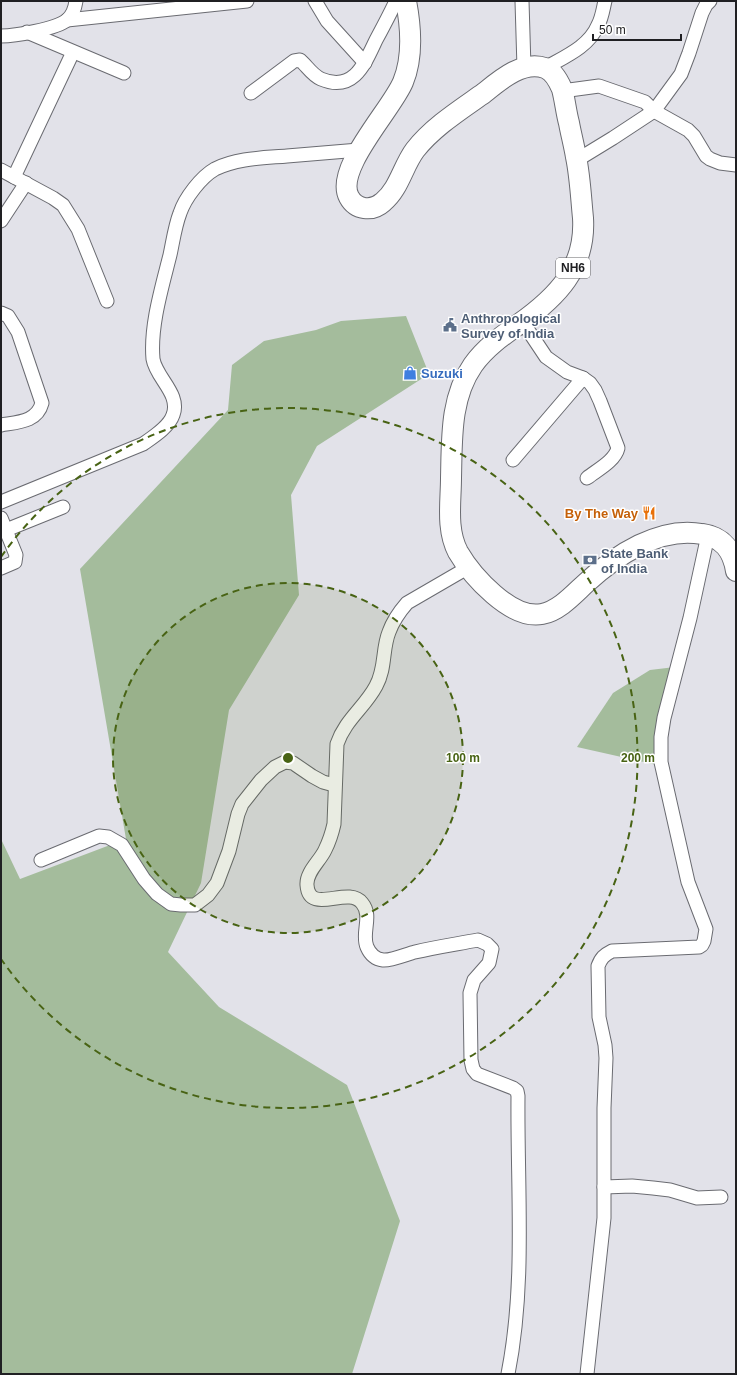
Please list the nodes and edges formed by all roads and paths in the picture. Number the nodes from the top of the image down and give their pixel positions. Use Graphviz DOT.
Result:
graph roads {
  1 [pos="76,1"];
  2 [pos="247,1"];
  3 [pos="315,1"];
  4 [pos="396,1"];
  5 [pos="406,1"];
  6 [pos="522,1"];
  7 [pos="605,1"];
  8 [pos="710,1"];
  9 [pos="67,20"];
  10 [pos="27,32"];
  11 [pos="1,36"];
  12 [pos="73,52"];
  13 [pos="365,63"];
  14 [pos="524,68"];
  15 [pos="545,68"];
  16 [pos="124,73"];
  17 [pos="562,91"];
  18 [pos="251,93"];
  19 [pos="654,111"];
  20 [pos="359,150"];
  21 [pos="577,160"];
  22 [pos="736,164"];
  23 [pos="1,170"];
  24 [pos="14,177"];
  25 [pos="26,184"];
  26 [pos="1,221"];
  27 [pos="107,301"];
  28 [pos="1,313"];
  29 [pos="522,322"];
  30 [pos="583,378"];
  31 [pos="1,425"];
  32 [pos="513,460"];
  33 [pos="587,478"];
  34 [pos="1,502"];
  35 [pos="63,507"];
  36 [pos="3,527"];
  37 [pos="708,535"];
  38 [pos="736,566"];
  39 [pos="468,567"];
  40 [pos="1,568"];
  41 [pos="334,785"];
  42 [pos="41,860"];
  43 [pos="604,1187"];
  44 [pos="721,1198"];
  45 [pos="508,1374"];
  46 [pos="587,1374"];
  1 -- 9 [label="street"];
  2 -- 9 [label="street"];
  3 -- 13 [label="street"];
  4 -- 13 [label="street"];
  5 -- 20 [label="highway"];
  6 -- 14 [label="street"];
  7 -- 15 [label="street"];
  8 -- 19 [label="street"];
  9 -- 10 [label="street"];
  10 -- 11 [label="street"];
  10 -- 12 [label="street"];
  12 -- 16 [label="street"];
  12 -- 24 [label="street"];
  13 -- 18 [label="street"];
  14 -- 15 [label="highway"];
  14 -- 20 [label="highway"];
  15 -- 17 [label="highway, NH6"];
  17 -- 19 [label="street"];
  17 -- 21 [label="highway, NH6"];
  19 -- 21 [label="street"];
  19 -- 22 [label="street"];
  20 -- 34 [label="street"];
  21 -- 29 [label="highway, NH6"];
  23 -- 24 [label="street"];
  24 -- 25 [label="street"];
  25 -- 26 [label="street"];
  25 -- 27 [label="street"];
  28 -- 31 [label="street"];
  29 -- 30 [label="street"];
  29 -- 39 [label="highway, NH6"];
  30 -- 32 [label="street"];
  30 -- 33 [label="street"];
  35 -- 36 [label="street"];
  36 -- 40 [label="street"];
  37 -- 38 [label="highway, NH6"];
  37 -- 39 [label="highway, NH6"];
  37 -- 43 [label="street"];
  39 -- 41 [label="street"];
  41 -- 42 [label="street"];
  41 -- 45 [label="street"];
  43 -- 44 [label="street"];
  43 -- 46 [label="street"];
}
